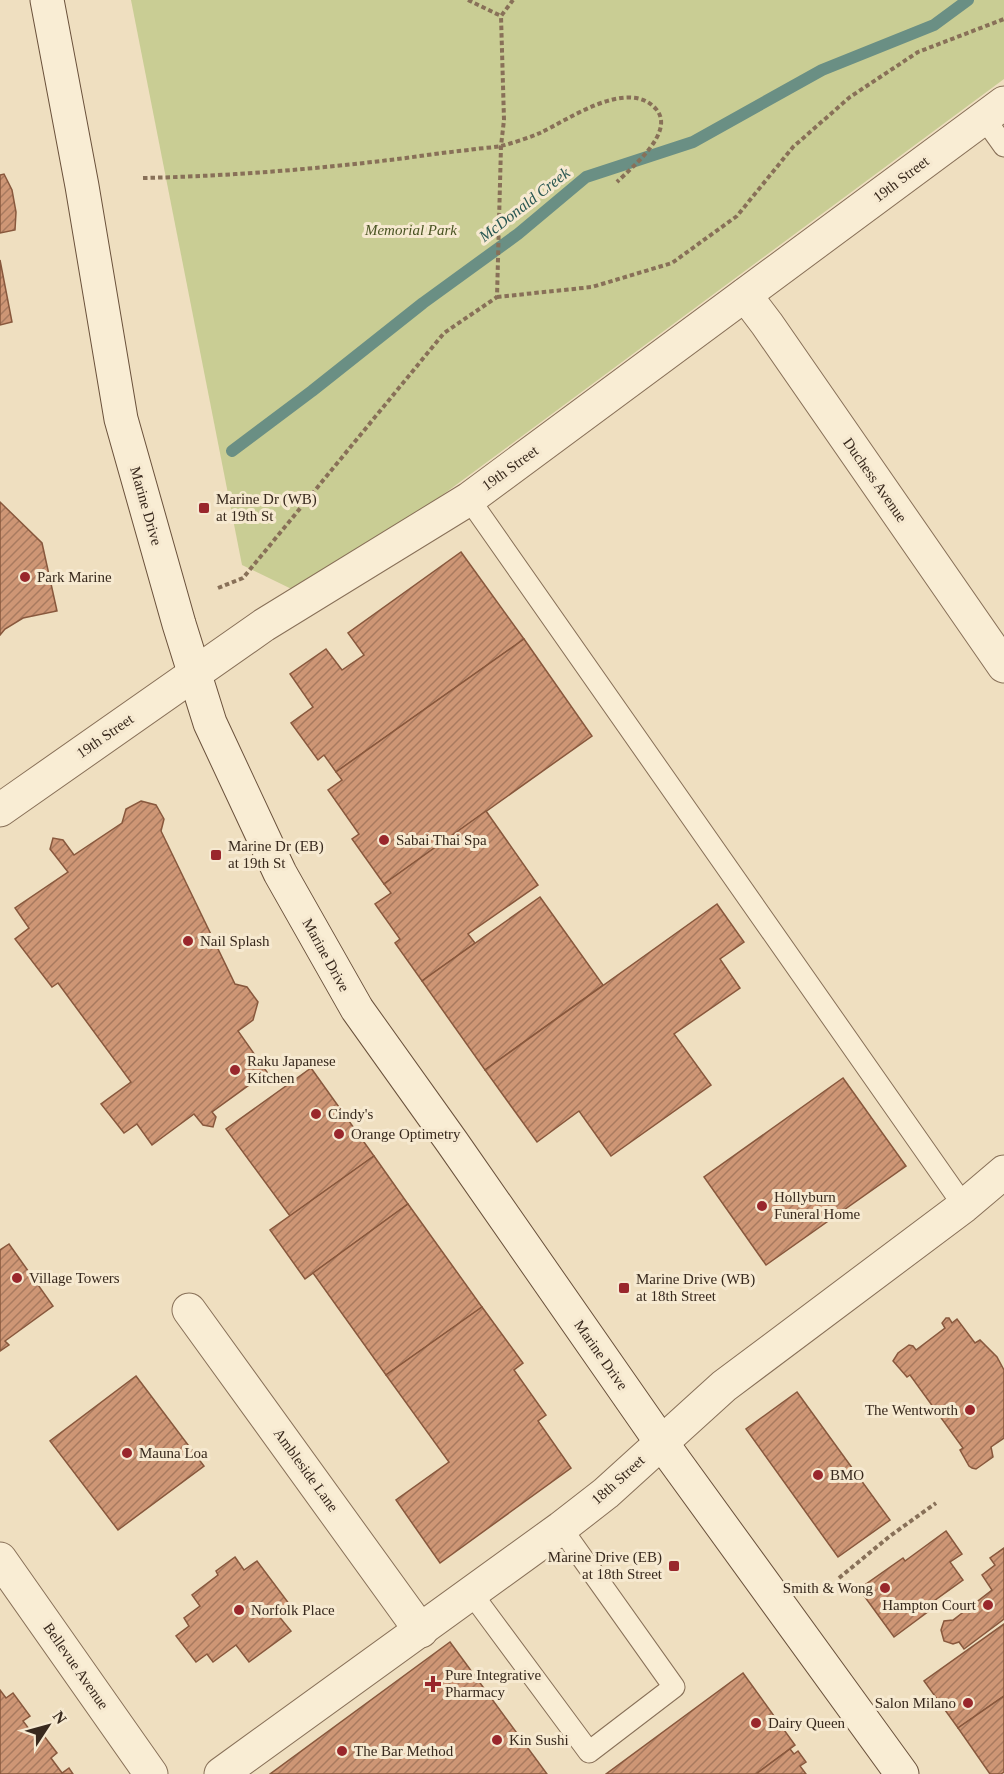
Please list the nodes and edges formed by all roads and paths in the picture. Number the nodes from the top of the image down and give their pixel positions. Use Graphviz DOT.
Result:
graph roads {
  1 [pos="47,0"];
  2 [pos="468,0"];
  3 [pos="513,0"];
  4 [pos="501,16"];
  5 [pos="1004,19"];
  6 [pos="994,110"];
  7 [pos="501,146"];
  8 [pos="1004,146"];
  9 [pos="143,177"];
  10 [pos="617,182"];
  11 [pos="745,295"];
  12 [pos="497,297"];
  13 [pos="469,499"];
  14 [pos="218,588"];
  15 [pos="1004,666"];
  16 [pos="194,673"];
  17 [pos="0,810"];
  18 [pos="1004,1172"];
  19 [pos="964,1206"];
  20 [pos="189,1310"];
  21 [pos="661,1442"];
  22 [pos="936,1503"];
  23 [pos="561,1528"];
  24 [pos="0,1559"];
  25 [pos="839,1578"];
  26 [pos="472,1594"];
  27 [pos="421,1631"];
  28 [pos="151,1774"];
  29 [pos="221,1774"];
  30 [pos="902,1774"];
  1 -- 16 [label="street, Marine Drive"];
  2 -- 4 [label="path"];
  3 -- 4 [label="path"];
  4 -- 7 [label="path"];
  5 -- 12 [label="path"];
  6 -- 8 [label="lane"];
  6 -- 11 [label="street, 19th Street"];
  7 -- 9 [label="path"];
  7 -- 10 [label="path"];
  7 -- 12 [label="path"];
  11 -- 13 [label="street, 19th Street"];
  11 -- 15 [label="street, Duchess Avenue"];
  12 -- 14 [label="path"];
  13 -- 16 [label="street, 19th Street"];
  13 -- 19 [label="lane"];
  16 -- 17 [label="street, 19th Street"];
  16 -- 21 [label="street, Marine Drive"];
  18 -- 19 [label="street, 18th Street"];
  19 -- 21 [label="street, 18th Street"];
  20 -- 27 [label="street, Ambleside Lane"];
  21 -- 23 [label="street, 18th Street"];
  21 -- 30 [label="street, Marine Drive"];
  22 -- 25 [label="path"];
  23 -- 26 [label="street, 18th Street"];
  23 -- 26 [label="lane"];
  24 -- 28 [label="street, Bellevue Avenue"];
  26 -- 27 [label="street, 18th Street"];
  27 -- 29 [label="street, 18th Street"];
}
